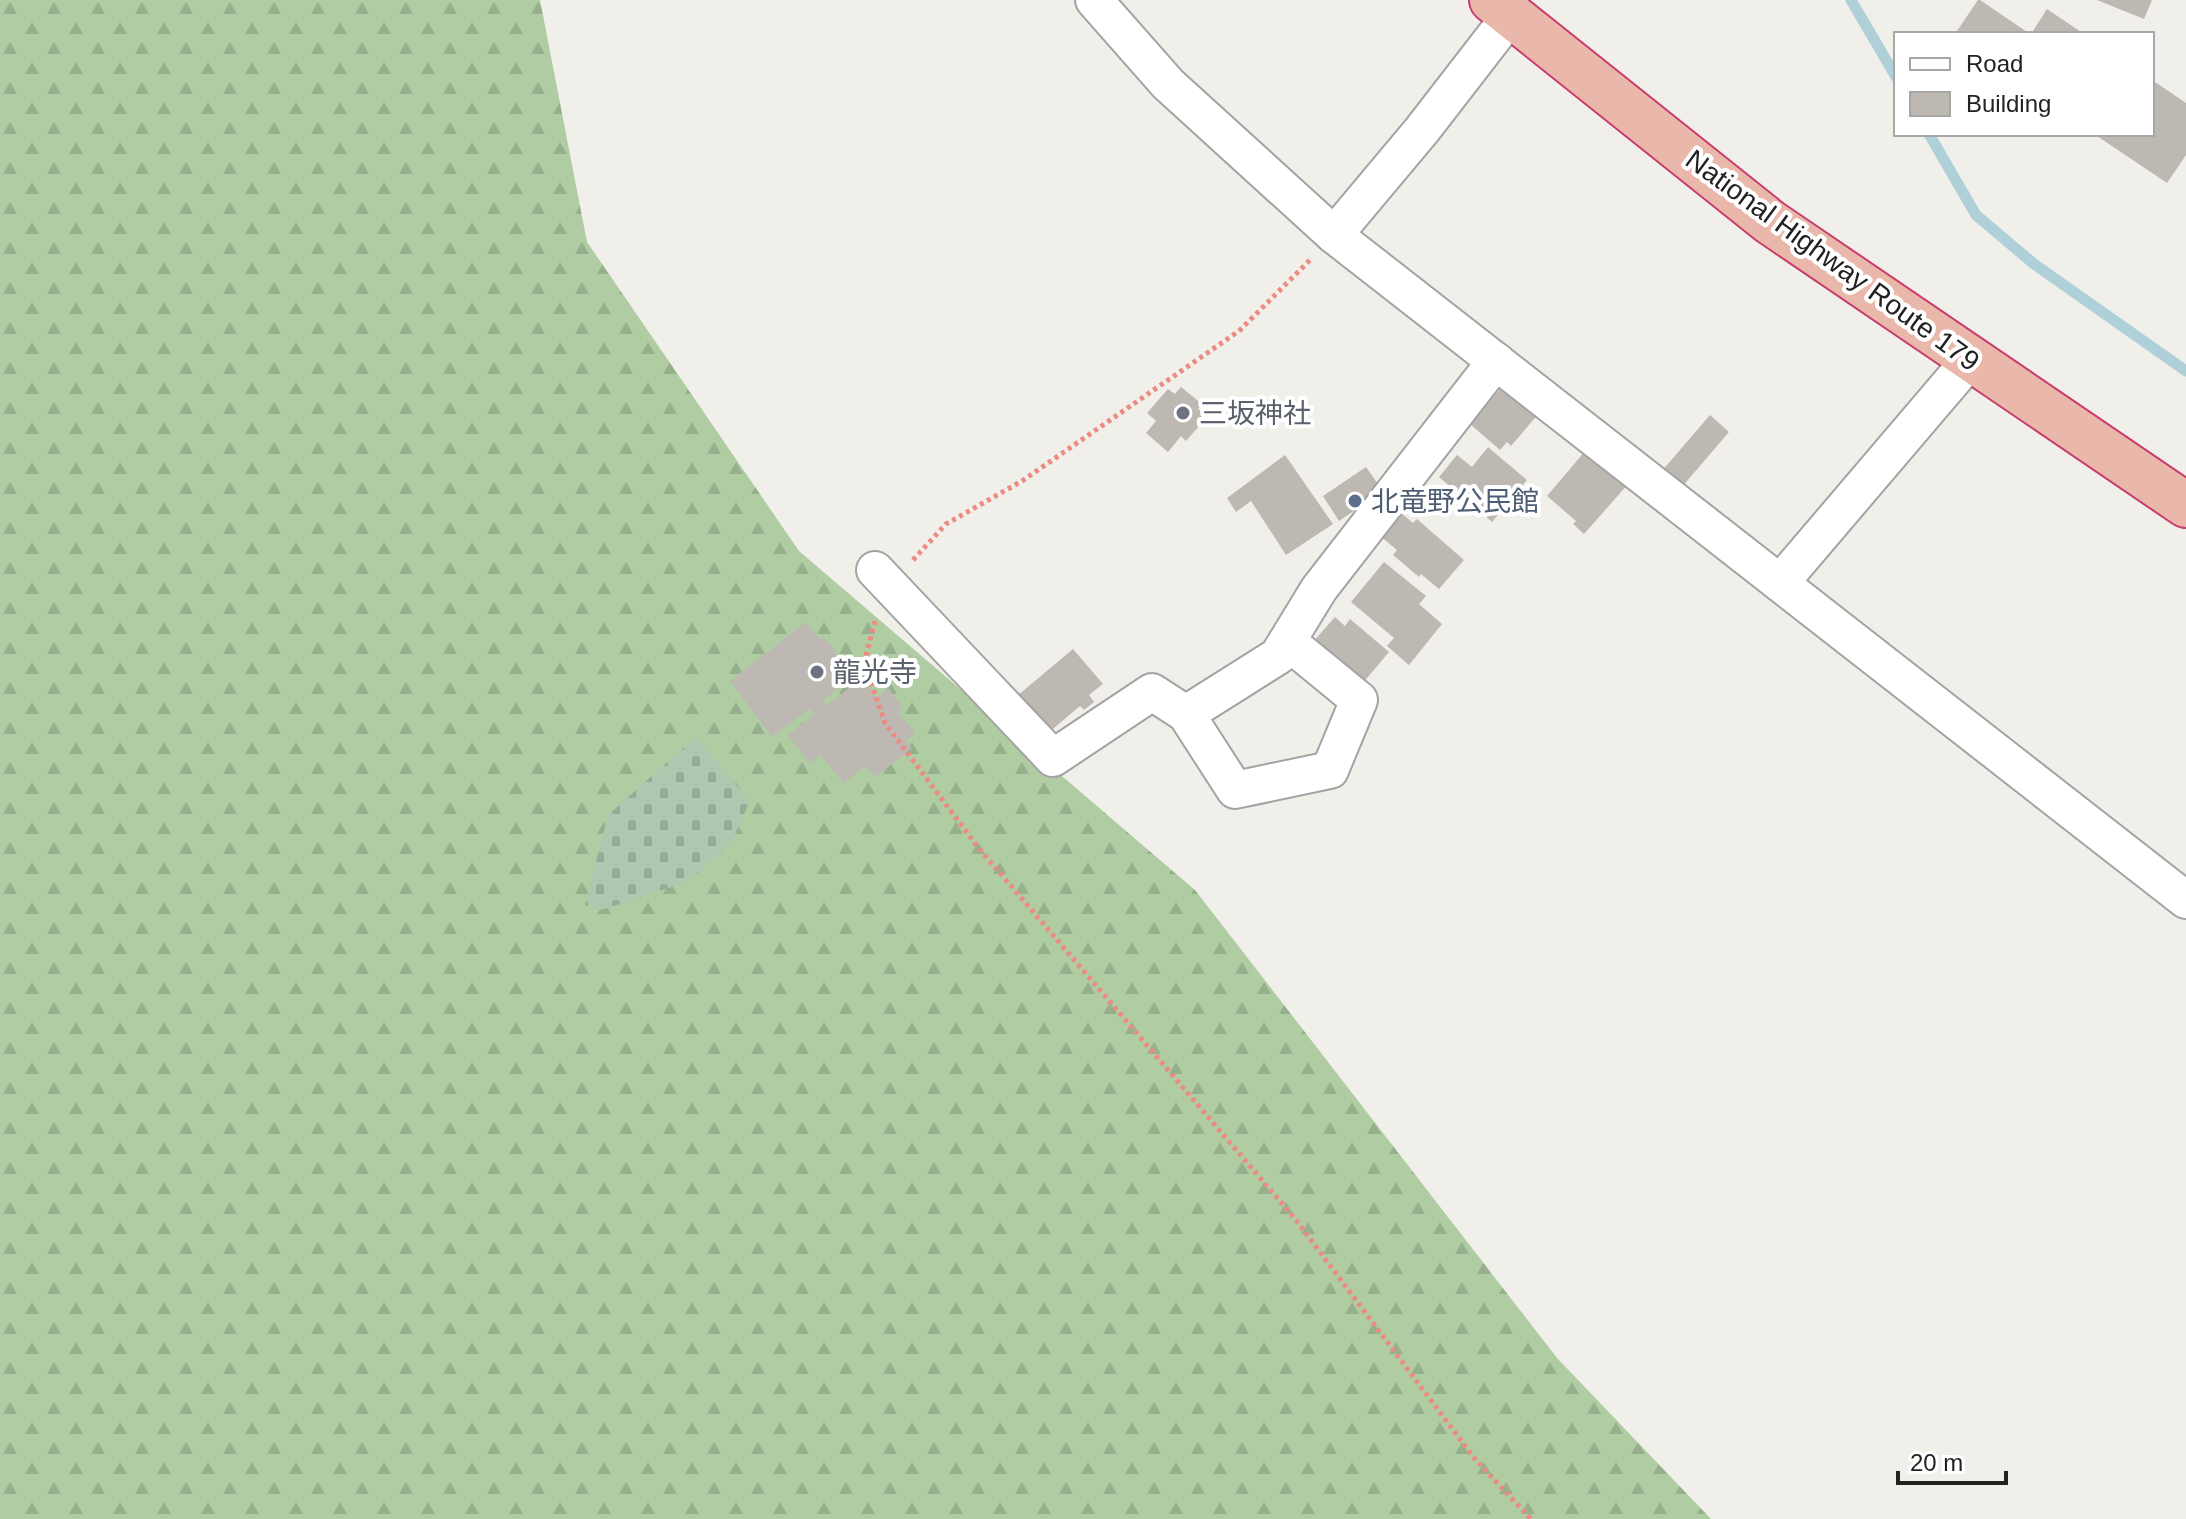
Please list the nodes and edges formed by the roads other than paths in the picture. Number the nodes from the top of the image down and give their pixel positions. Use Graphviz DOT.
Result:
graph roads {
  1 [pos="1094,0"];
  2 [pos="1502,8"];
  3 [pos="1334,235"];
  4 [pos="1970,360"];
  5 [pos="1496,361"];
  6 [pos="2186,505"];
  7 [pos="892,568"];
  8 [pos="1780,583"];
  9 [pos="1287,641"];
  10 [pos="1186,714"];
  11 [pos="2186,900"];
  1 -- 3 [label="street"];
  2 -- 3 [label="street"];
  2 -- 4 [label="highway, National Highway Route 179"];
  3 -- 5 [label="street"];
  4 -- 6 [label="highway, National Highway Route 179"];
  4 -- 8 [label="street"];
  5 -- 8 [label="street"];
  5 -- 9 [label="street"];
  7 -- 10 [label="street"];
  8 -- 11 [label="street"];
  9 -- 10 [label="street"];
  9 -- 10 [label="street"];
}
